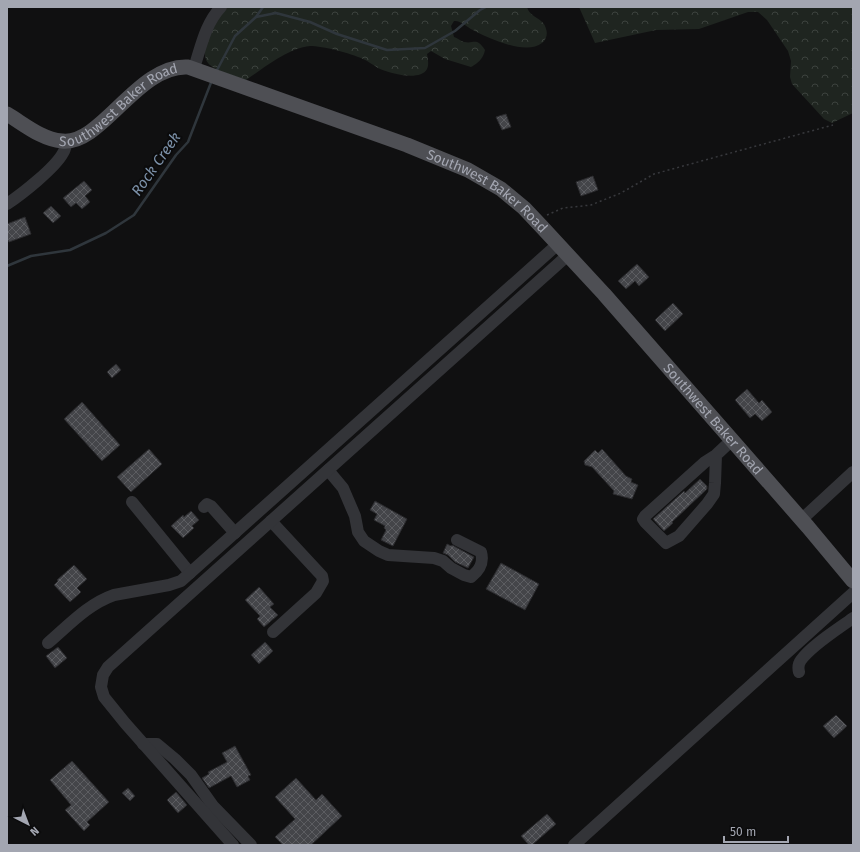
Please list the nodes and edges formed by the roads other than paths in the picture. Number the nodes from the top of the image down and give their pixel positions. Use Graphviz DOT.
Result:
graph roads {
  1 [pos="221,7"];
  2 [pos="194,68"];
  3 [pos="7,114"];
  4 [pos="68,141"];
  5 [pos="7,204"];
  6 [pos="563,250"];
  7 [pos="732,440"];
  8 [pos="716,455"];
  9 [pos="328,470"];
  10 [pos="853,472"];
  11 [pos="132,502"];
  12 [pos="204,507"];
  13 [pos="801,520"];
  14 [pos="271,521"];
  15 [pos="235,533"];
  16 [pos="457,540"];
  17 [pos="190,573"];
  18 [pos="853,582"];
  19 [pos="853,593"];
  20 [pos="853,618"];
  21 [pos="273,632"];
  22 [pos="48,643"];
  23 [pos="799,672"];
  24 [pos="143,744"];
  25 [pos="594,827"];
  26 [pos="234,845"];
  27 [pos="252,845"];
  28 [pos="574,845"];
  29 [pos="588,845"];
  1 -- 2 [label="street"];
  2 -- 4 [label="main road, Southwest Baker Road"];
  2 -- 6 [label="main road, Southwest Baker Road"];
  3 -- 4 [label="main road, Southwest Baker Road"];
  4 -- 5 [label="street"];
  6 -- 7 [label="main road, Southwest Baker Road"];
  6 -- 9 [label="street"];
  6 -- 15 [label="street"];
  7 -- 8 [label="street"];
  7 -- 13 [label="main road, Southwest Baker Road"];
  8 -- 8 [label="street"];
  9 -- 14 [label="street"];
  9 -- 16 [label="street"];
  10 -- 13 [label="street"];
  11 -- 17 [label="street"];
  12 -- 15 [label="street"];
  13 -- 18 [label="main road, Southwest Baker Road"];
  14 -- 21 [label="street"];
  14 -- 24 [label="street"];
  15 -- 17 [label="street"];
  17 -- 22 [label="street"];
  19 -- 25 [label="street"];
  20 -- 23 [label="street"];
  24 -- 26 [label="street"];
  24 -- 27 [label="street"];
  25 -- 28 [label="street"];
  25 -- 29 [label="street"];
}
